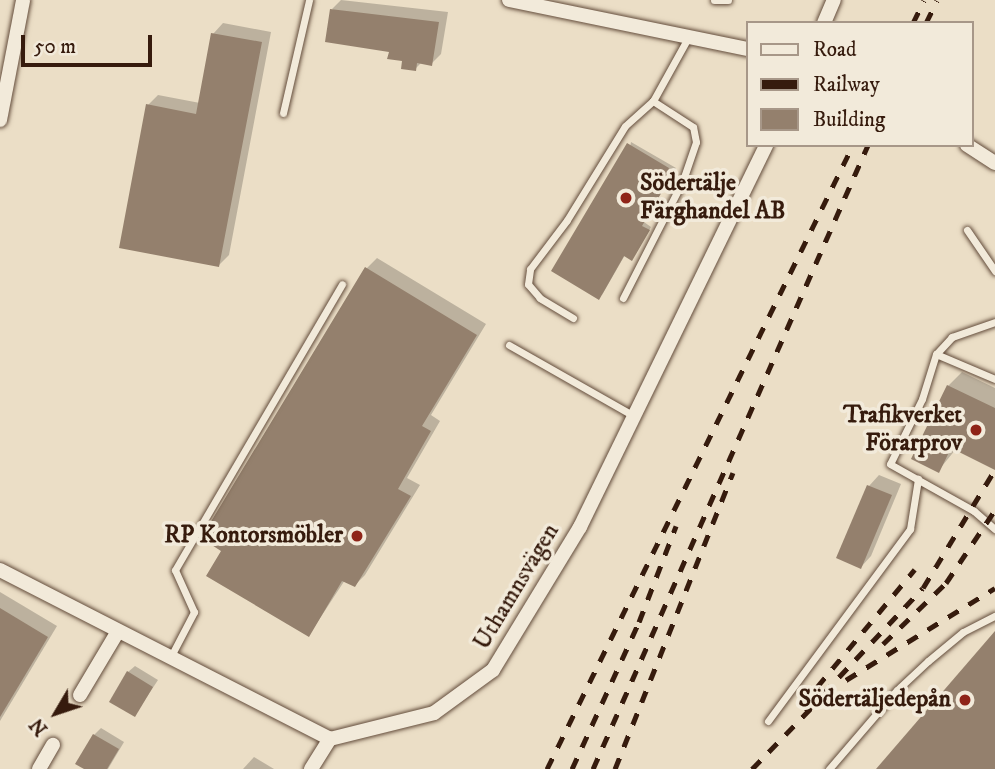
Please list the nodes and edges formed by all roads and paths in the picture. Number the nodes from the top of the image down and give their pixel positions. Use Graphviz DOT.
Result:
graph roads {
  1 [pos="23,0"];
  2 [pos="309,0"];
  3 [pos="509,0"];
  4 [pos="714,0"];
  5 [pos="728,0"];
  6 [pos="834,0"];
  7 [pos="825,21"];
  8 [pos="690,36"];
  9 [pos="746,49"];
  10 [pos="653,101"];
  11 [pos="283,113"];
  12 [pos="0,120"];
  13 [pos="765,147"];
  14 [pos="970,147"];
  15 [pos="994,161"];
  16 [pos="967,229"];
  17 [pos="995,271"];
  18 [pos="342,284"];
  19 [pos="623,298"];
  20 [pos="573,318"];
  21 [pos="995,322"];
  22 [pos="509,345"];
  23 [pos="936,354"];
  24 [pos="995,379"];
  25 [pos="634,416"];
  26 [pos="918,480"];
  27 [pos="995,530"];
  28 [pos="0,570"];
  29 [pos="995,616"];
  30 [pos="117,632"];
  31 [pos="170,659"];
  32 [pos="80,695"];
  33 [pos="768,721"];
  34 [pos="330,739"];
  35 [pos="53,745"];
  36 [pos="39,769"];
  37 [pos="311,769"];
  38 [pos="829,769"];
  1 -- 12 [label="street"];
  2 -- 11 [label="lane"];
  3 -- 8 [label="street"];
  4 -- 5 [label="lane"];
  6 -- 7 [label="street"];
  8 -- 9 [label="street"];
  8 -- 10 [label="lane"];
  10 -- 19 [label="lane"];
  10 -- 20 [label="lane"];
  13 -- 25 [label="street, Uthamnsvägen"];
  14 -- 15 [label="street"];
  16 -- 17 [label="lane"];
  18 -- 31 [label="lane"];
  21 -- 23 [label="lane"];
  22 -- 25 [label="lane"];
  23 -- 24 [label="lane"];
  23 -- 26 [label="lane"];
  25 -- 34 [label="street, Uthamnsvägen"];
  26 -- 27 [label="lane"];
  26 -- 33 [label="lane"];
  28 -- 30 [label="street"];
  29 -- 38 [label="lane"];
  30 -- 31 [label="street"];
  30 -- 32 [label="street"];
  31 -- 34 [label="street"];
  34 -- 37 [label="street"];
  35 -- 36 [label="street"];
}
